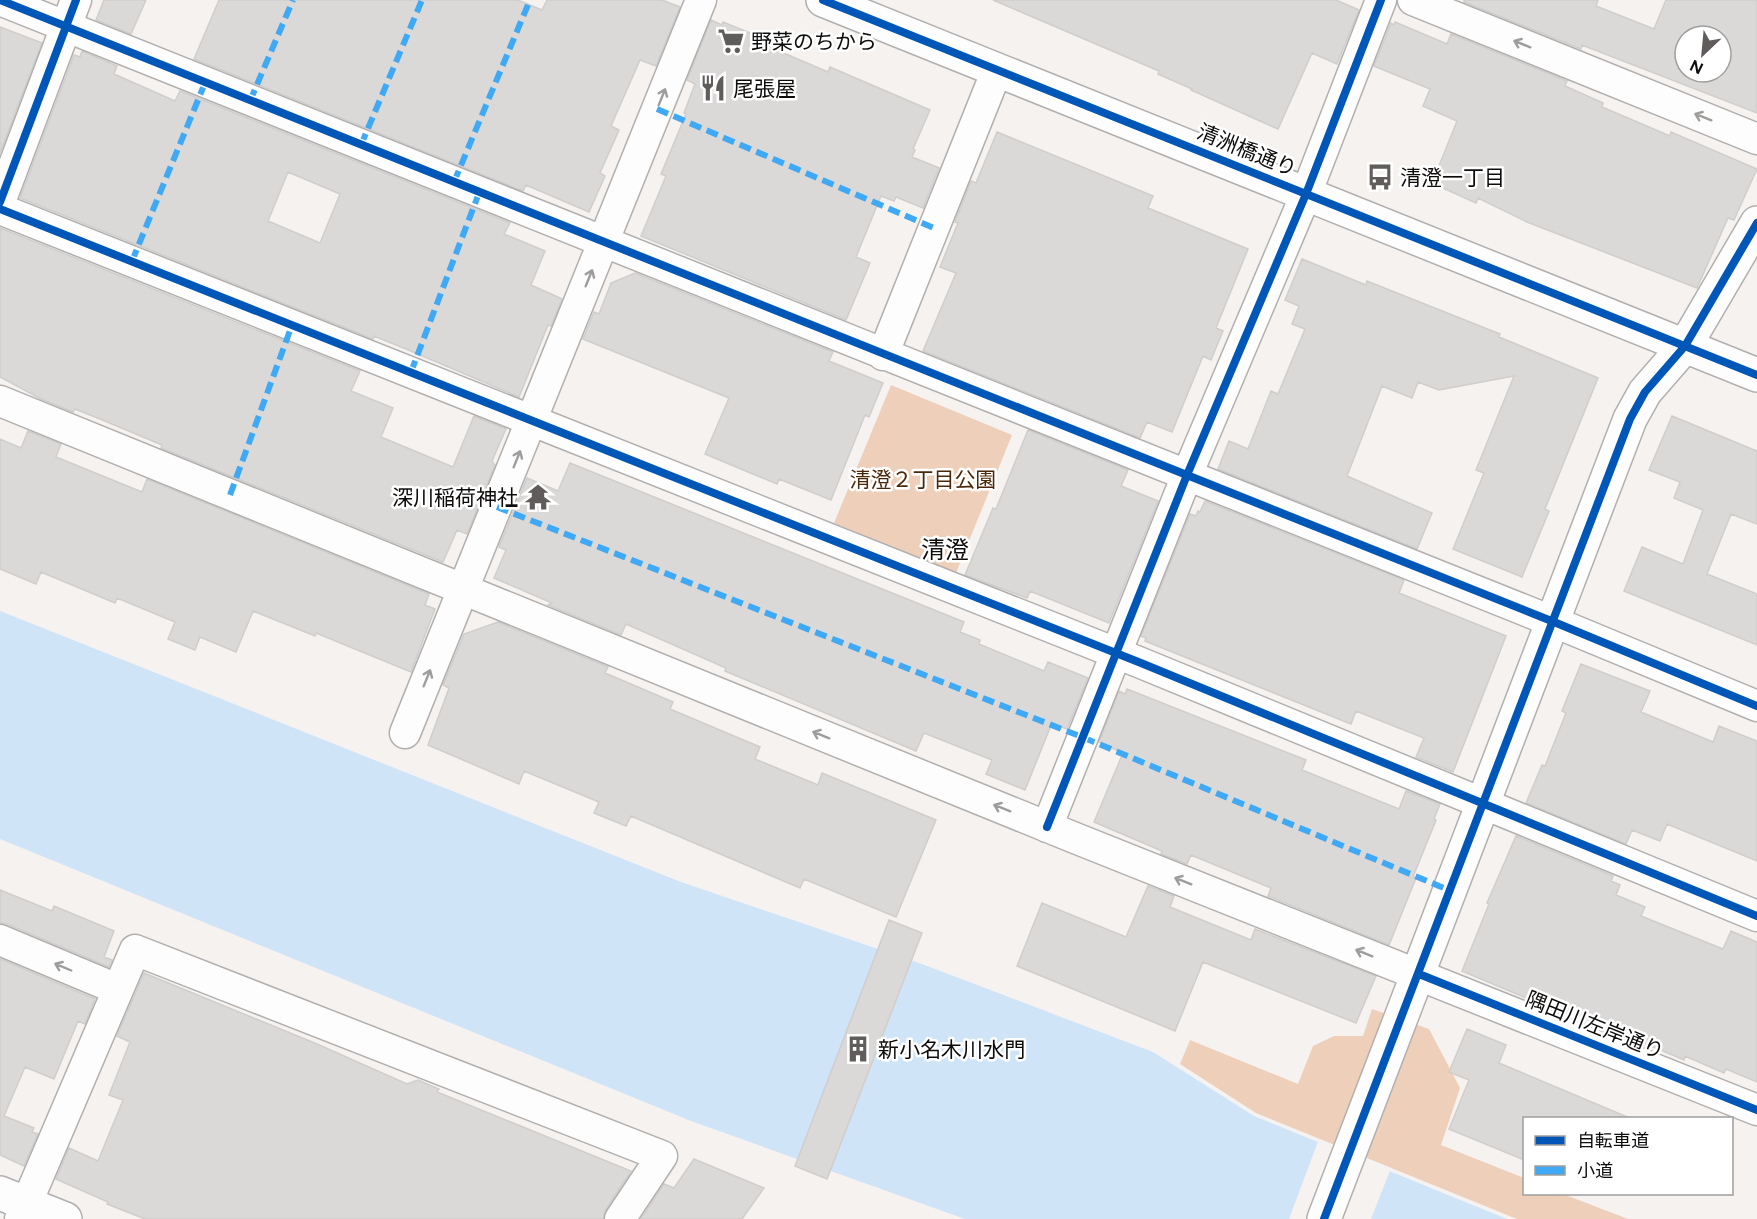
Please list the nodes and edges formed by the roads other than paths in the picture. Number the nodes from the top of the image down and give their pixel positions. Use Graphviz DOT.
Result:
graph roads {
  1 [pos="0,0"];
  2 [pos="702,0"];
  3 [pos="823,0"];
  4 [pos="1381,0"];
  5 [pos="1413,0"];
  6 [pos="71,14"];
  7 [pos="997,70"];
  8 [pos="1757,139"];
  9 [pos="1306,194"];
  10 [pos="0,202"];
  11 [pos="0,209"];
  12 [pos="1757,223"];
  13 [pos="603,242"];
  14 [pos="1685,346"];
  15 [pos="883,355"];
  16 [pos="1757,375"];
  17 [pos="0,401"];
  18 [pos="532,420"];
  19 [pos="1187,475"];
  20 [pos="463,589"];
  21 [pos="1554,622"];
  22 [pos="1115,653"];
  23 [pos="1757,706"];
  24 [pos="405,733"];
  25 [pos="1484,804"];
  26 [pos="1047,827"];
  27 [pos="1757,915"];
  28 [pos="0,940"];
  29 [pos="1419,974"];
  30 [pos="117,989"];
  31 [pos="1757,1110"];
  32 [pos="15,1205"];
  33 [pos="64,1219"];
  34 [pos="620,1219"];
  35 [pos="1324,1219"];
  1 -- 6 [label="street"];
  13 -- 2 [label="street, one-way"];
  3 -- 7 [label="street, 清洲橋通り"];
  4 -- 9 [label="street"];
  8 -- 5 [label="street, one-way"];
  6 -- 10 [label="street"];
  6 -- 13 [label="street"];
  7 -- 9 [label="street, 清洲橋通り"];
  7 -- 15 [label="street"];
  9 -- 14 [label="street, 清洲橋通り"];
  9 -- 19 [label="street"];
  11 -- 18 [label="street"];
  12 -- 14 [label="street"];
  13 -- 15 [label="street"];
  18 -- 13 [label="street, one-way"];
  14 -- 16 [label="street, 清洲橋通り"];
  14 -- 21 [label="street"];
  15 -- 19 [label="street"];
  17 -- 20 [label="street, 隅田川左岸通り"];
  20 -- 18 [label="street, one-way"];
  18 -- 22 [label="street"];
  19 -- 21 [label="street"];
  19 -- 22 [label="street"];
  24 -- 20 [label="street, one-way"];
  26 -- 20 [label="street, 隅田川左岸通り, one-way"];
  21 -- 23 [label="street"];
  21 -- 25 [label="street"];
  22 -- 25 [label="street"];
  22 -- 26 [label="street"];
  25 -- 27 [label="street"];
  25 -- 29 [label="street"];
  29 -- 26 [label="street, 隅田川左岸通り, one-way"];
  30 -- 28 [label="street, one-way"];
  29 -- 31 [label="street, 隅田川左岸通り"];
  29 -- 35 [label="street"];
  30 -- 32 [label="street"];
  30 -- 34 [label="street"];
  32 -- 33 [label="street"];
}
